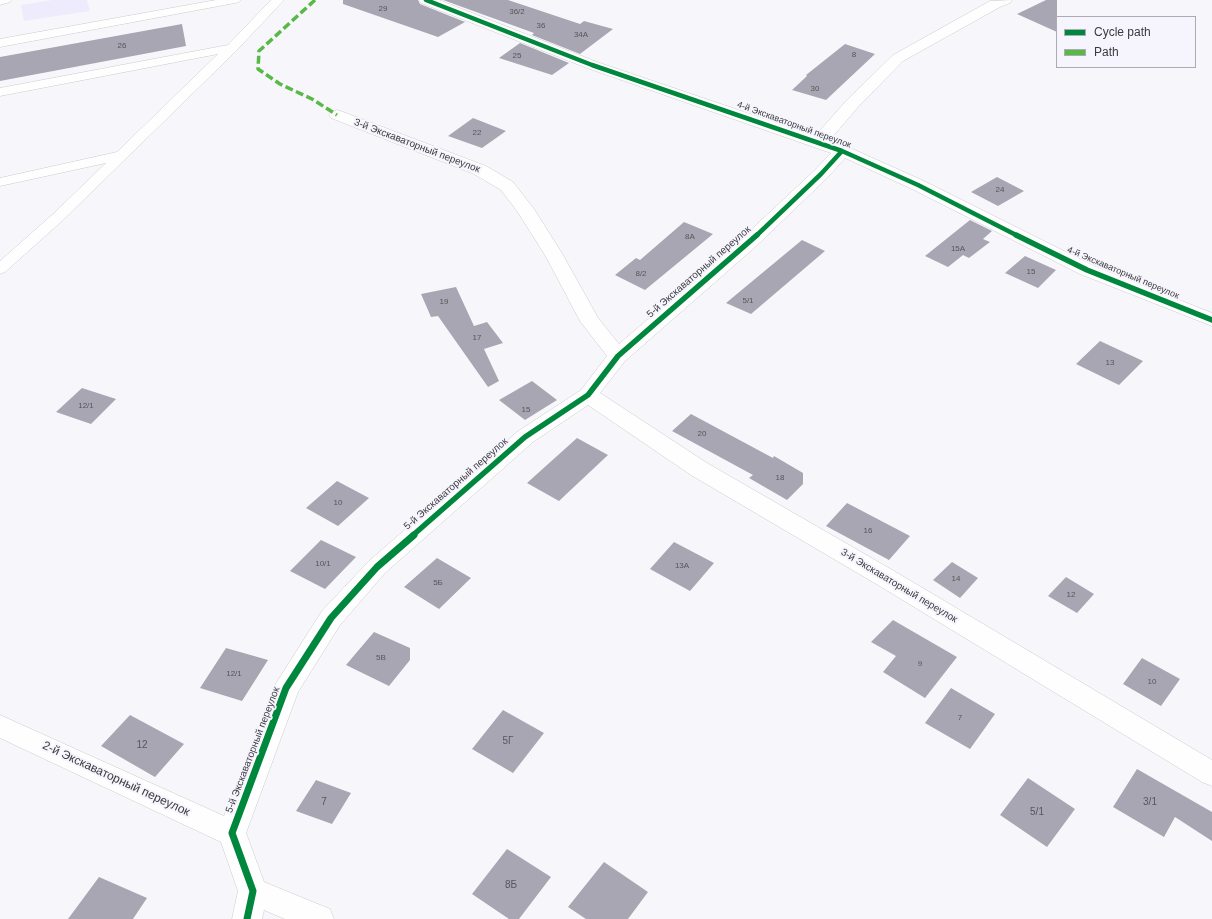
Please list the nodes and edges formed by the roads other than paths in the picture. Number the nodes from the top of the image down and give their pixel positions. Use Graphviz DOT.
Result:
graph roads {
  1 [pos="6,0"];
  2 [pos="235,0"];
  3 [pos="278,0"];
  4 [pos="426,0"];
  5 [pos="1005,0"];
  6 [pos="0,1"];
  7 [pos="0,43"];
  8 [pos="232,48"];
  9 [pos="0,92"];
  10 [pos="337,114"];
  11 [pos="819,142"];
  12 [pos="842,151"];
  13 [pos="122,155"];
  14 [pos="0,182"];
  15 [pos="0,269"];
  16 [pos="1212,320"];
  17 [pos="618,356"];
  18 [pos="588,395"];
  19 [pos="0,726"];
  20 [pos="1212,774"];
  21 [pos="232,833"];
  22 [pos="253,891"];
  23 [pos="246,919"];
  24 [pos="319,919"];
  1 -- 6 [label="lane"];
  2 -- 7 [label="lane"];
  3 -- 8 [label="lane"];
  4 -- 11 [label="street, 4-й Экскаваторный переулок"];
  5 -- 11 [label="street"];
  8 -- 9 [label="lane"];
  8 -- 13 [label="lane"];
  10 -- 17 [label="street, 3-й Экскаваторный переулок"];
  11 -- 12 [label="street, 4-й Экскаваторный переулок"];
  12 -- 16 [label="street, 4-й Экскаваторный переулок"];
  12 -- 17 [label="street, 5-й Экскаваторный переулок"];
  13 -- 14 [label="lane"];
  13 -- 15 [label="lane"];
  17 -- 18 [label="street, 5-й Экскаваторный переулок"];
  18 -- 20 [label="street, 3-й Экскаваторный переулок"];
  18 -- 21 [label="street, 5-й Экскаваторный переулок"];
  19 -- 21 [label="street, 2-й Экскаваторный переулок"];
  21 -- 22 [label="street"];
  22 -- 23 [label="street"];
  22 -- 24 [label="street"];
}
